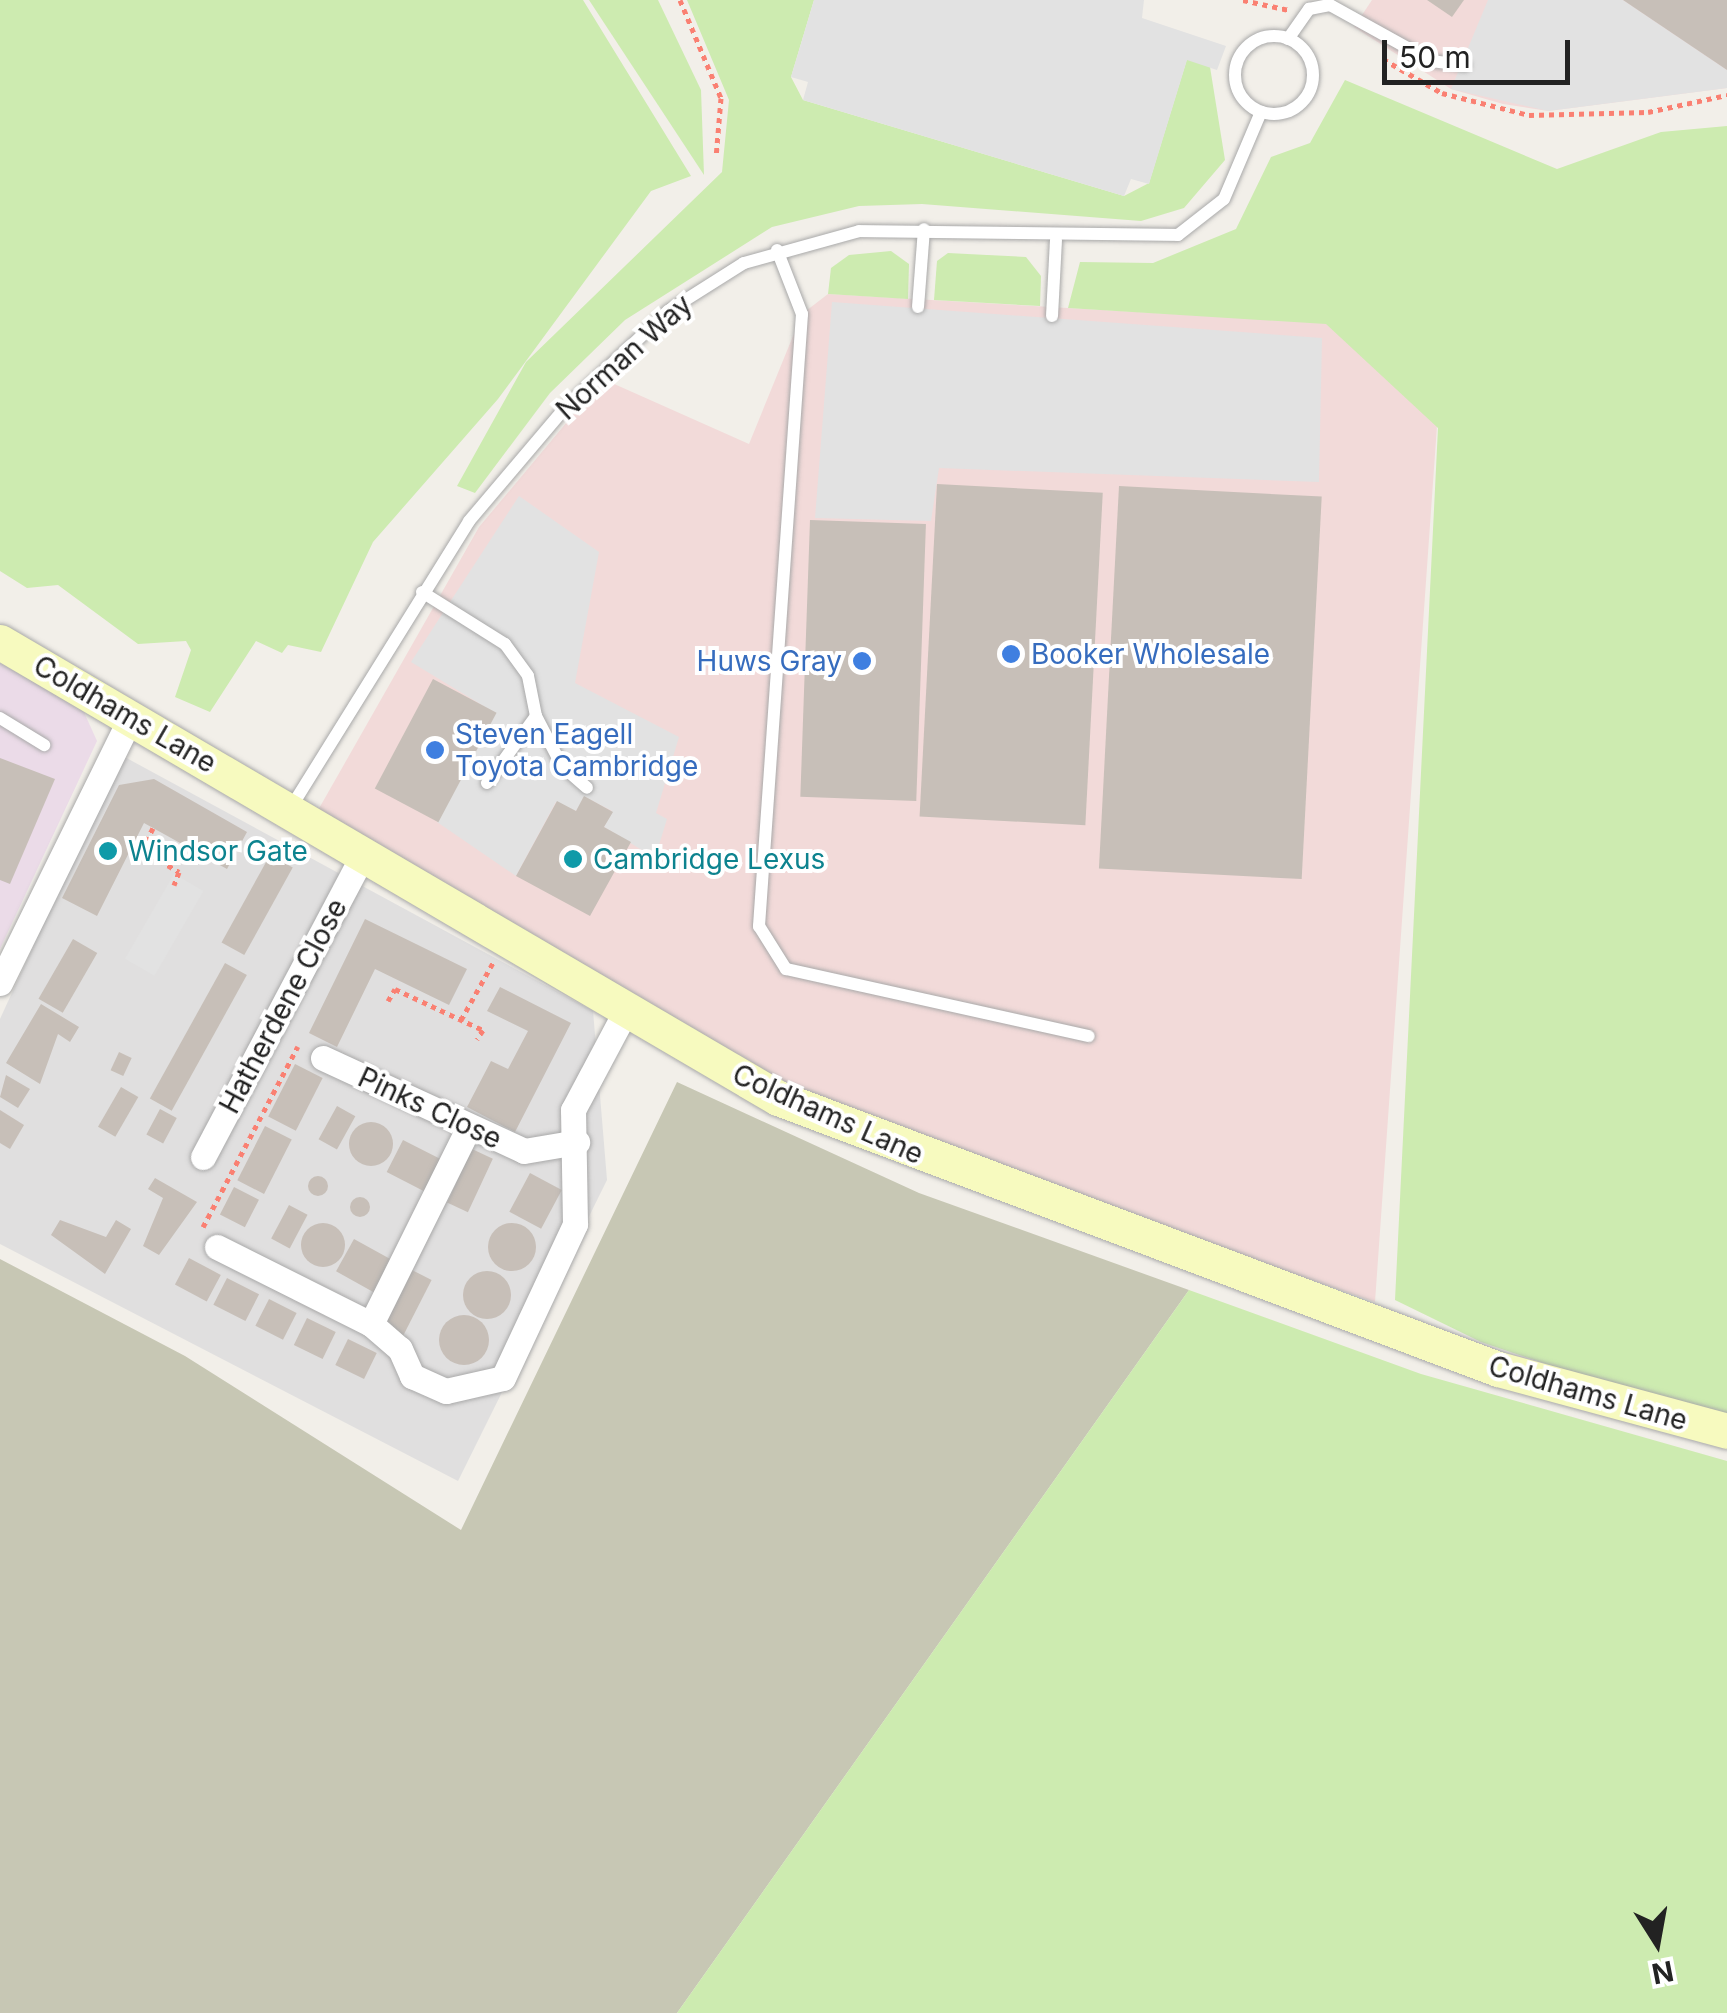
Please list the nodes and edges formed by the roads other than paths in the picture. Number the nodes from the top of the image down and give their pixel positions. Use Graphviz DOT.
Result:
graph roads {
  1 [pos="1288,39"];
  2 [pos="1464,65"];
  3 [pos="1261,112"];
  4 [pos="924,230"];
  5 [pos="1056,240"];
  6 [pos="776,250"];
  7 [pos="918,307"];
  8 [pos="1052,316"];
  9 [pos="422,592"];
  10 [pos="0,642"];
  11 [pos="536,716"];
  12 [pos="131,717"];
  13 [pos="0,718"];
  14 [pos="44,745"];
  15 [pos="487,783"];
  16 [pos="586,788"];
  17 [pos="289,810"];
  18 [pos="363,856"];
  19 [pos="0,983"];
  20 [pos="624,1014"];
  21 [pos="1089,1036"];
  22 [pos="323,1058"];
  23 [pos="469,1127"];
  24 [pos="577,1142"];
  25 [pos="203,1157"];
  26 [pos="217,1247"];
  27 [pos="371,1324"];
  28 [pos="1727,1431"];
  1 -- 2 [label="lane"];
  1 -- 3 [label="lane"];
  1 -- 3 [label="lane"];
  3 -- 5 [label="lane, Norman Way"];
  4 -- 5 [label="lane, Norman Way"];
  4 -- 6 [label="lane, Norman Way"];
  4 -- 7 [label="lane"];
  5 -- 8 [label="lane"];
  6 -- 9 [label="lane, Norman Way"];
  6 -- 21 [label="lane"];
  9 -- 11 [label="lane"];
  9 -- 17 [label="lane, Norman Way"];
  10 -- 12 [label="street, Coldhams Lane"];
  11 -- 15 [label="lane"];
  11 -- 16 [label="lane"];
  12 -- 17 [label="street, Coldhams Lane"];
  12 -- 19 [label="street"];
  13 -- 14 [label="lane"];
  17 -- 18 [label="street, Coldhams Lane"];
  18 -- 20 [label="street, Coldhams Lane"];
  18 -- 25 [label="street, Hatherdene Close"];
  20 -- 24 [label="street"];
  20 -- 28 [label="street, Coldhams Lane"];
  22 -- 23 [label="street, Pinks Close"];
  23 -- 24 [label="street, Pinks Close"];
  23 -- 27 [label="street"];
  24 -- 27 [label="street"];
  26 -- 27 [label="street"];
}
